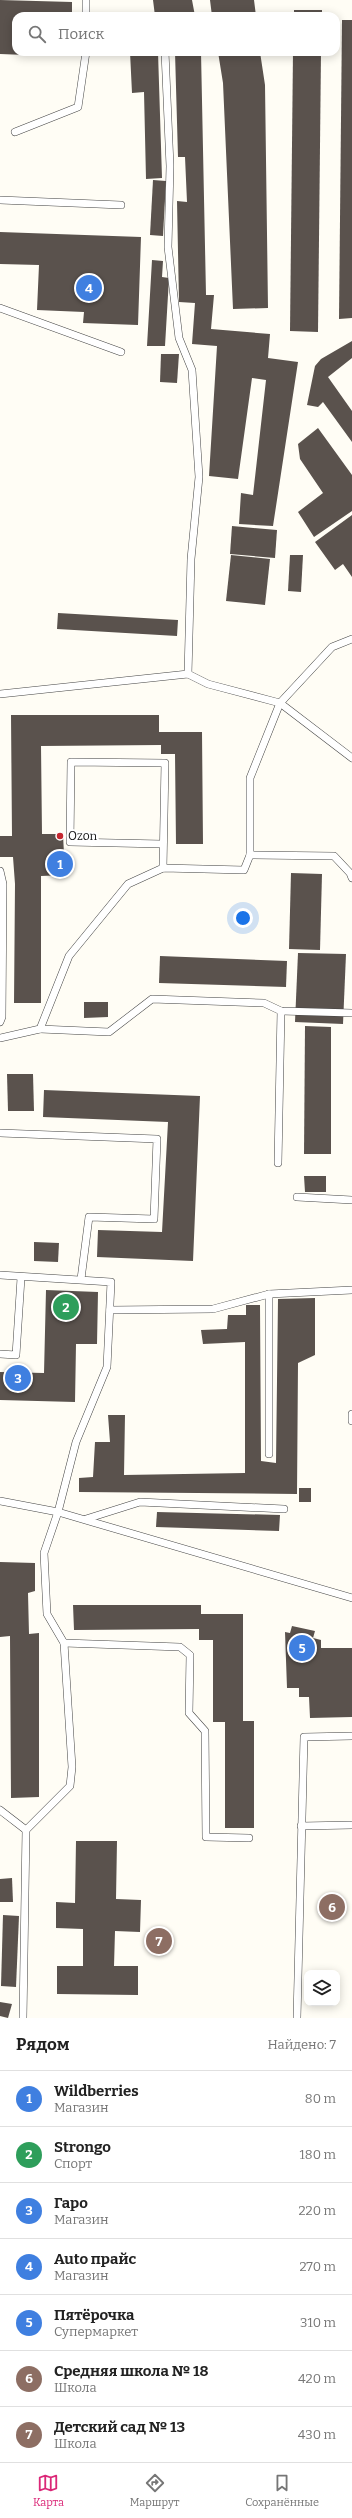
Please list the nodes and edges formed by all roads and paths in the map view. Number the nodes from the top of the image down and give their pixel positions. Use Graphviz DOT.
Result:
graph roads {
  1 [pos="86,0"];
  2 [pos="86,12"];
  3 [pos="85,56"];
  4 [pos="165,56"];
  5 [pos="15,132"];
  6 [pos="0,200"];
  7 [pos="121,205"];
  8 [pos="0,308"];
  9 [pos="121,352"];
  10 [pos="352,639"];
  11 [pos="188,674"];
  12 [pos="0,694"];
  13 [pos="280,703"];
  14 [pos="352,758"];
  15 [pos="162,844"];
  16 [pos="250,854"];
  17 [pos="163,868"];
  18 [pos="0,870"];
  19 [pos="352,878"];
  20 [pos="281,1011"];
  21 [pos="352,1013"];
  22 [pos="0,1022"];
  23 [pos="40,1029"];
  24 [pos="0,1038"];
  25 [pos="0,1132"];
  26 [pos="278,1163"];
  27 [pos="297,1197"];
  28 [pos="352,1200"];
  29 [pos="0,1275"];
  30 [pos="21,1278"];
  31 [pos="81,1279"];
  32 [pos="352,1290"];
  33 [pos="269,1294"];
  34 [pos="110,1310"];
  35 [pos="0,1354"];
  36 [pos="352,1414"];
  37 [pos="352,1421"];
  38 [pos="269,1454"];
  39 [pos="0,1501"];
  40 [pos="284,1509"];
  41 [pos="58,1512"];
  42 [pos="86,1519"];
  43 [pos="352,1598"];
  44 [pos="64,1643"];
  45 [pos="352,1736"];
  46 [pos="0,1810"];
  47 [pos="352,1825"];
  48 [pos="302,1826"];
  49 [pos="26,1830"];
  50 [pos="249,1838"];
  51 [pos="23,2018"];
  52 [pos="298,2018"];
  1 -- 2 [label="lane"];
  3 -- 5 [label="lane"];
  4 -- 11 [label="lane"];
  6 -- 7 [label="lane"];
  8 -- 9 [label="lane"];
  10 -- 13 [label="lane"];
  11 -- 12 [label="lane"];
  11 -- 13 [label="lane"];
  13 -- 14 [label="lane"];
  13 -- 16 [label="lane"];
  15 -- 15 [label="lane"];
  15 -- 17 [label="lane"];
  16 -- 17 [label="lane"];
  16 -- 19 [label="lane"];
  17 -- 23 [label="lane"];
  18 -- 22 [label="lane"];
  20 -- 21 [label="lane"];
  20 -- 23 [label="lane"];
  20 -- 26 [label="lane"];
  23 -- 24 [label="lane"];
  25 -- 31 [label="lane"];
  27 -- 28 [label="lane"];
  29 -- 30 [label="lane"];
  30 -- 31 [label="lane"];
  30 -- 35 [label="lane"];
  31 -- 34 [label="lane"];
  32 -- 33 [label="lane"];
  33 -- 34 [label="lane"];
  33 -- 38 [label="lane"];
  34 -- 41 [label="lane"];
  36 -- 37 [label="lane"];
  39 -- 41 [label="lane"];
  40 -- 42 [label="lane"];
  41 -- 42 [label="lane"];
  41 -- 44 [label="lane"];
  42 -- 43 [label="lane"];
  44 -- 49 [label="lane"];
  44 -- 50 [label="lane"];
  45 -- 48 [label="lane"];
  46 -- 49 [label="lane"];
  47 -- 48 [label="lane"];
  48 -- 52 [label="lane"];
  49 -- 51 [label="lane"];
}
